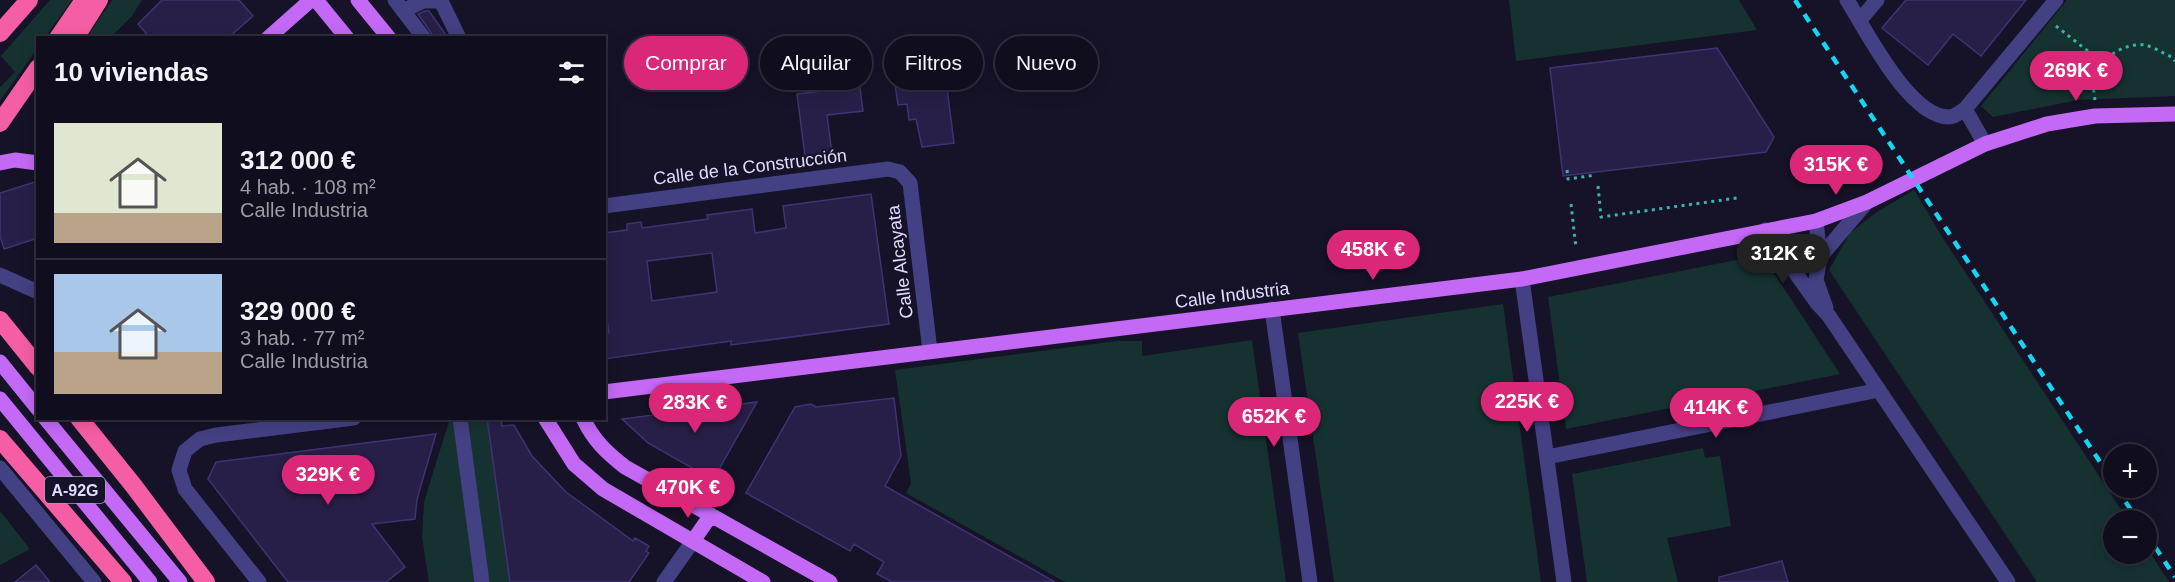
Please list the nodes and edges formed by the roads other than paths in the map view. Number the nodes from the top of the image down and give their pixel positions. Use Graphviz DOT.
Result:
graph roads {
  1 [pos="29,0"];
  2 [pos="84,0"];
  3 [pos="99,0"];
  4 [pos="311,0"];
  5 [pos="316,0"];
  6 [pos="358,0"];
  7 [pos="1846,0"];
  8 [pos="1876,0"];
  9 [pos="2056,0"];
  10 [pos="399,5"];
  11 [pos="1860,20"];
  12 [pos="0,33"];
  13 [pos="59,36"];
  14 [pos="76,36"];
  15 [pos="270,36"];
  16 [pos="345,36"];
  17 [pos="387,36"];
  18 [pos="422,36"];
  19 [pos="458,36"];
  20 [pos="36,71"];
  21 [pos="1965,109"];
  22 [pos="2175,114"];
  23 [pos="0,123"];
  24 [pos="1985,144"];
  25 [pos="0,163"];
  26 [pos="36,163"];
  27 [pos="900,172"];
  28 [pos="1867,202"];
  29 [pos="606,206"];
  30 [pos="1816,221"];
  31 [pos="1765,230"];
  32 [pos="1820,257"];
  33 [pos="0,275"];
  34 [pos="1522,279"];
  35 [pos="36,291"];
  36 [pos="1272,309"];
  37 [pos="1829,316"];
  38 [pos="0,320"];
  39 [pos="930,351"];
  40 [pos="0,362"];
  41 [pos="36,365"];
  42 [pos="1879,390"];
  43 [pos="606,392"];
  44 [pos="0,399"];
  45 [pos="36,407"];
  46 [pos="47,420"];
  47 [pos="81,420"];
  48 [pos="338,420"];
  49 [pos="460,420"];
  50 [pos="546,420"];
  51 [pos="584,420"];
  52 [pos="0,439"];
  53 [pos="1547,457"];
  54 [pos="0,468"];
  55 [pos="711,515"];
  56 [pos="693,542"];
  57 [pos="2002,580"];
  58 [pos="94,582"];
  59 [pos="123,582"];
  60 [pos="150,582"];
  61 [pos="180,582"];
  62 [pos="206,582"];
  63 [pos="259,582"];
  64 [pos="482,582"];
  65 [pos="664,582"];
  66 [pos="763,582"];
  67 [pos="830,582"];
  68 [pos="1310,582"];
  69 [pos="1564,582"];
  1 -- 12 [label="highway"];
  2 -- 13 [label="highway"];
  3 -- 14 [label="highway"];
  4 -- 15 [label="main road"];
  5 -- 16 [label="main road"];
  6 -- 17 [label="main road"];
  7 -- 11 [label="street"];
  8 -- 11 [label="street"];
  9 -- 21 [label="street"];
  10 -- 18 [label="street"];
  10 -- 19 [label="street"];
  11 -- 21 [label="street"];
  20 -- 23 [label="highway"];
  21 -- 24 [label="street"];
  22 -- 24 [label="main road, Calle Industria"];
  24 -- 28 [label="main road, Calle Industria"];
  25 -- 26 [label="main road"];
  27 -- 29 [label="street, Calle de la Construcción"];
  27 -- 39 [label="street, Calle Alcayata"];
  28 -- 30 [label="main road, Calle Industria"];
  28 -- 32 [label="street"];
  30 -- 31 [label="main road, Calle Industria"];
  30 -- 32 [label="street"];
  31 -- 34 [label="main road, Calle Industria"];
  31 -- 37 [label="street"];
  32 -- 37 [label="street"];
  33 -- 35 [label="street"];
  34 -- 36 [label="main road, Calle Industria"];
  34 -- 53 [label="street"];
  36 -- 39 [label="main road, Calle Industria"];
  36 -- 68 [label="street"];
  37 -- 42 [label="street"];
  38 -- 41 [label="highway"];
  39 -- 43 [label="main road, Calle Industria"];
  40 -- 45 [label="main road"];
  42 -- 53 [label="street"];
  42 -- 57 [label="street"];
  44 -- 60 [label="main road, A-92G"];
  46 -- 61 [label="main road, A-92G"];
  47 -- 62 [label="highway"];
  48 -- 63 [label="street"];
  49 -- 64 [label="street"];
  50 -- 56 [label="main road"];
  51 -- 55 [label="main road"];
  52 -- 59 [label="highway"];
  53 -- 69 [label="street"];
  54 -- 58 [label="street"];
  55 -- 56 [label="main road"];
  55 -- 67 [label="main road"];
  56 -- 65 [label="street"];
  56 -- 66 [label="main road"];
}
